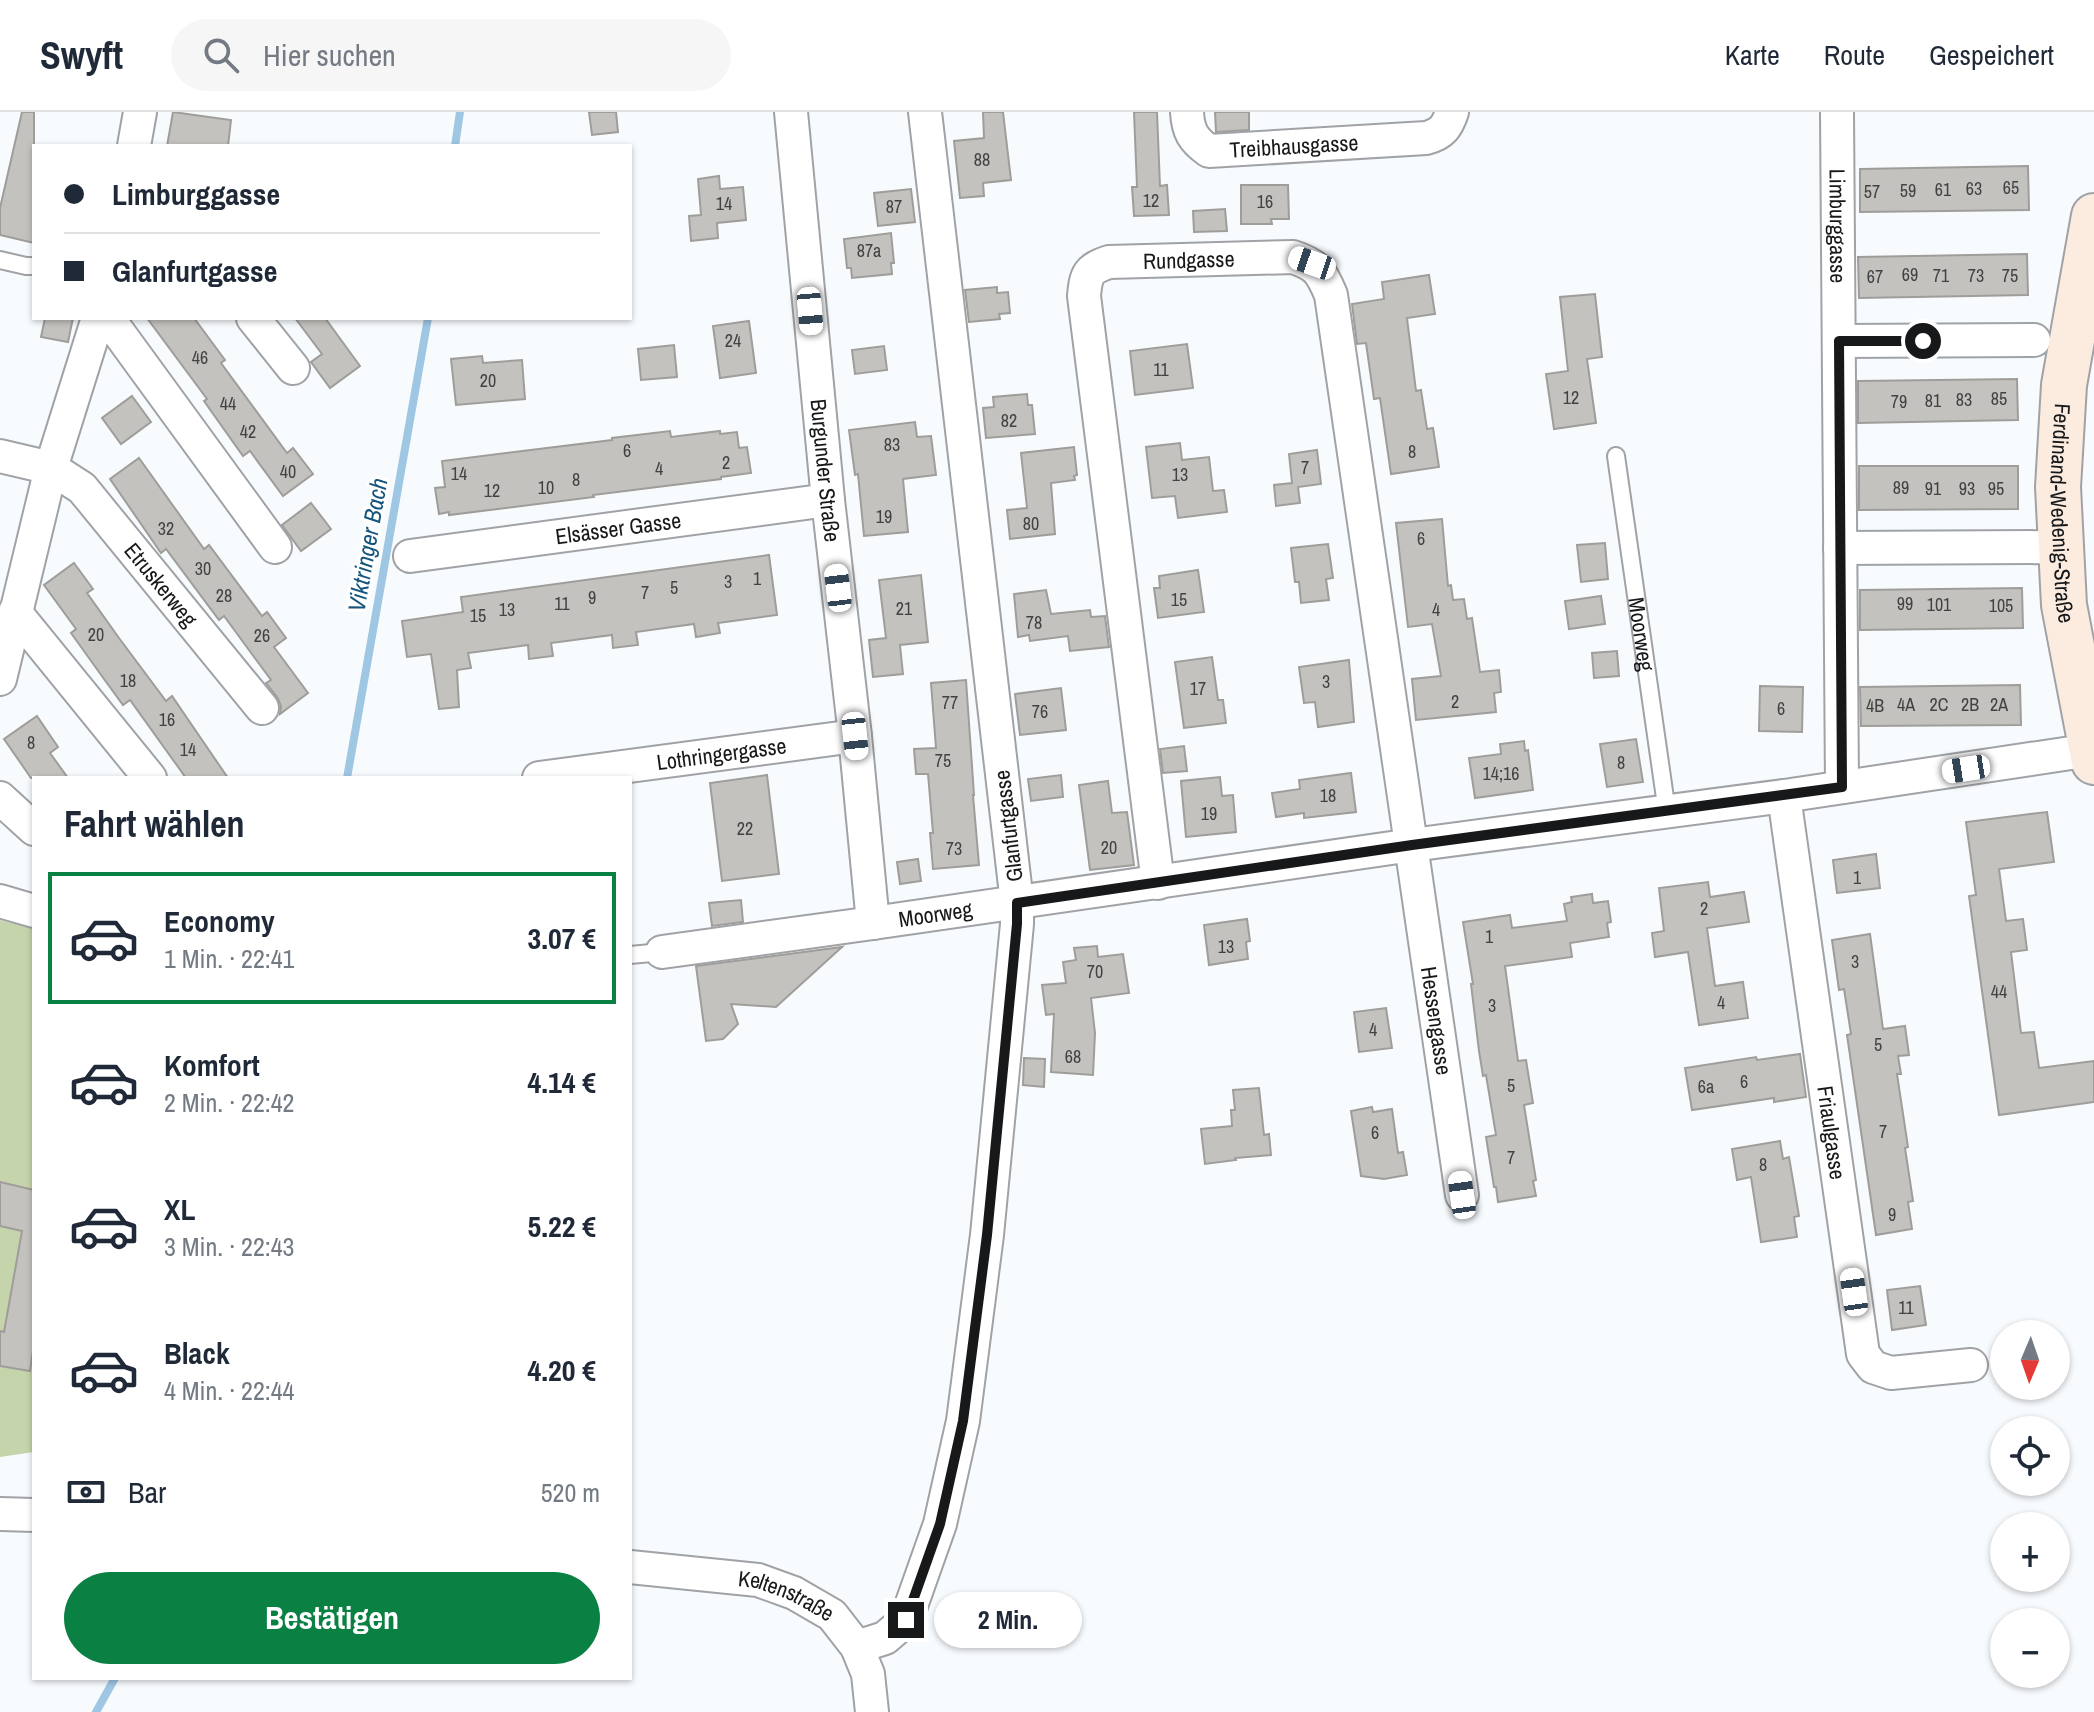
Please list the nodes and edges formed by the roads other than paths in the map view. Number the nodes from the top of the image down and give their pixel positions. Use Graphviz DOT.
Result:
graph roads {
  1 [pos="140,112"];
  2 [pos="791,112"];
  3 [pos="925,112"];
  4 [pos="1187,112"];
  5 [pos="1452,112"];
  6 [pos="1837,112"];
  7 [pos="134,144"];
  8 [pos="2091,245"];
  9 [pos="0,260"];
  10 [pos="32,266"];
  11 [pos="97,320"];
  12 [pos="109,320"];
  13 [pos="255,320"];
  14 [pos="2034,340"];
  15 [pos="1839,341"];
  16 [pos="293,368"];
  17 [pos="0,456"];
  18 [pos="1616,456"];
  19 [pos="51,468"];
  20 [pos="828,500"];
  21 [pos="275,547"];
  22 [pos="2060,547"];
  23 [pos="1840,548"];
  24 [pos="410,556"];
  25 [pos="15,612"];
  26 [pos="0,679"];
  27 [pos="262,708"];
  28 [pos="855,736"];
  29 [pos="2092,756"];
  30 [pos="148,776"];
  31 [pos="554,776"];
  32 [pos="1842,787"];
  33 [pos="1784,796"];
  34 [pos="0,798"];
  35 [pos="1667,812"];
  36 [pos="32,827"];
  37 [pos="1412,845"];
  38 [pos="1158,883"];
  39 [pos="0,901"];
  40 [pos="1017,903"];
  41 [pos="32,910"];
  42 [pos="873,923"];
  43 [pos="662,952"];
  44 [pos="632,955"];
  45 [pos="1462,1195"];
  46 [pos="1971,1365"];
  47 [pos="0,1514"];
  48 [pos="32,1515"];
  49 [pos="632,1567"];
  50 [pos="857,1647"];
  51 [pos="872,1712"];
  1 -- 7 [label="street"];
  2 -- 20 [label="street, Burgunder Straße"];
  3 -- 40 [label="street, Glanfurtgasse"];
  4 -- 5 [label="street, Treibhausgasse"];
  6 -- 15 [label="street, Limburggasse"];
  8 -- 22 [label="street, Ferdinand-Wedenig-Straße"];
  9 -- 10 [label="lane"];
  11 -- 19 [label="street"];
  12 -- 21 [label="street"];
  13 -- 16 [label="street"];
  14 -- 15 [label="street"];
  15 -- 23 [label="street, Limburggasse"];
  17 -- 19 [label="street"];
  18 -- 35 [label="lane, Moorweg"];
  19 -- 25 [label="street"];
  19 -- 27 [label="street, Etruskerweg"];
  20 -- 24 [label="street, Elsässer Gasse"];
  20 -- 28 [label="street, Burgunder Straße"];
  22 -- 23 [label="street"];
  22 -- 29 [label="street, Ferdinand-Wedenig-Straße"];
  23 -- 32 [label="street, Limburggasse"];
  25 -- 26 [label="street"];
  25 -- 30 [label="street"];
  28 -- 31 [label="street, Lothringergasse"];
  28 -- 42 [label="street, Burgunder Straße"];
  29 -- 32 [label="street, Moorweg"];
  32 -- 33 [label="street, Moorweg"];
  33 -- 35 [label="street, Moorweg"];
  33 -- 46 [label="street, Friaulgasse"];
  34 -- 36 [label="street"];
  35 -- 37 [label="street, Moorweg"];
  37 -- 38 [label="street, Moorweg"];
  37 -- 38 [label="street, Rundgasse"];
  37 -- 45 [label="street, Hessengasse"];
  38 -- 40 [label="street, Moorweg"];
  39 -- 41 [label="street"];
  40 -- 42 [label="street, Moorweg"];
  40 -- 50 [label="street, Glanfurtgasse"];
  42 -- 43 [label="street, Moorweg"];
  43 -- 44 [label="lane, Moorweg"];
  47 -- 48 [label="street"];
  49 -- 50 [label="street, Keltenstraße"];
  50 -- 51 [label="street, Keltenstraße"];
}
